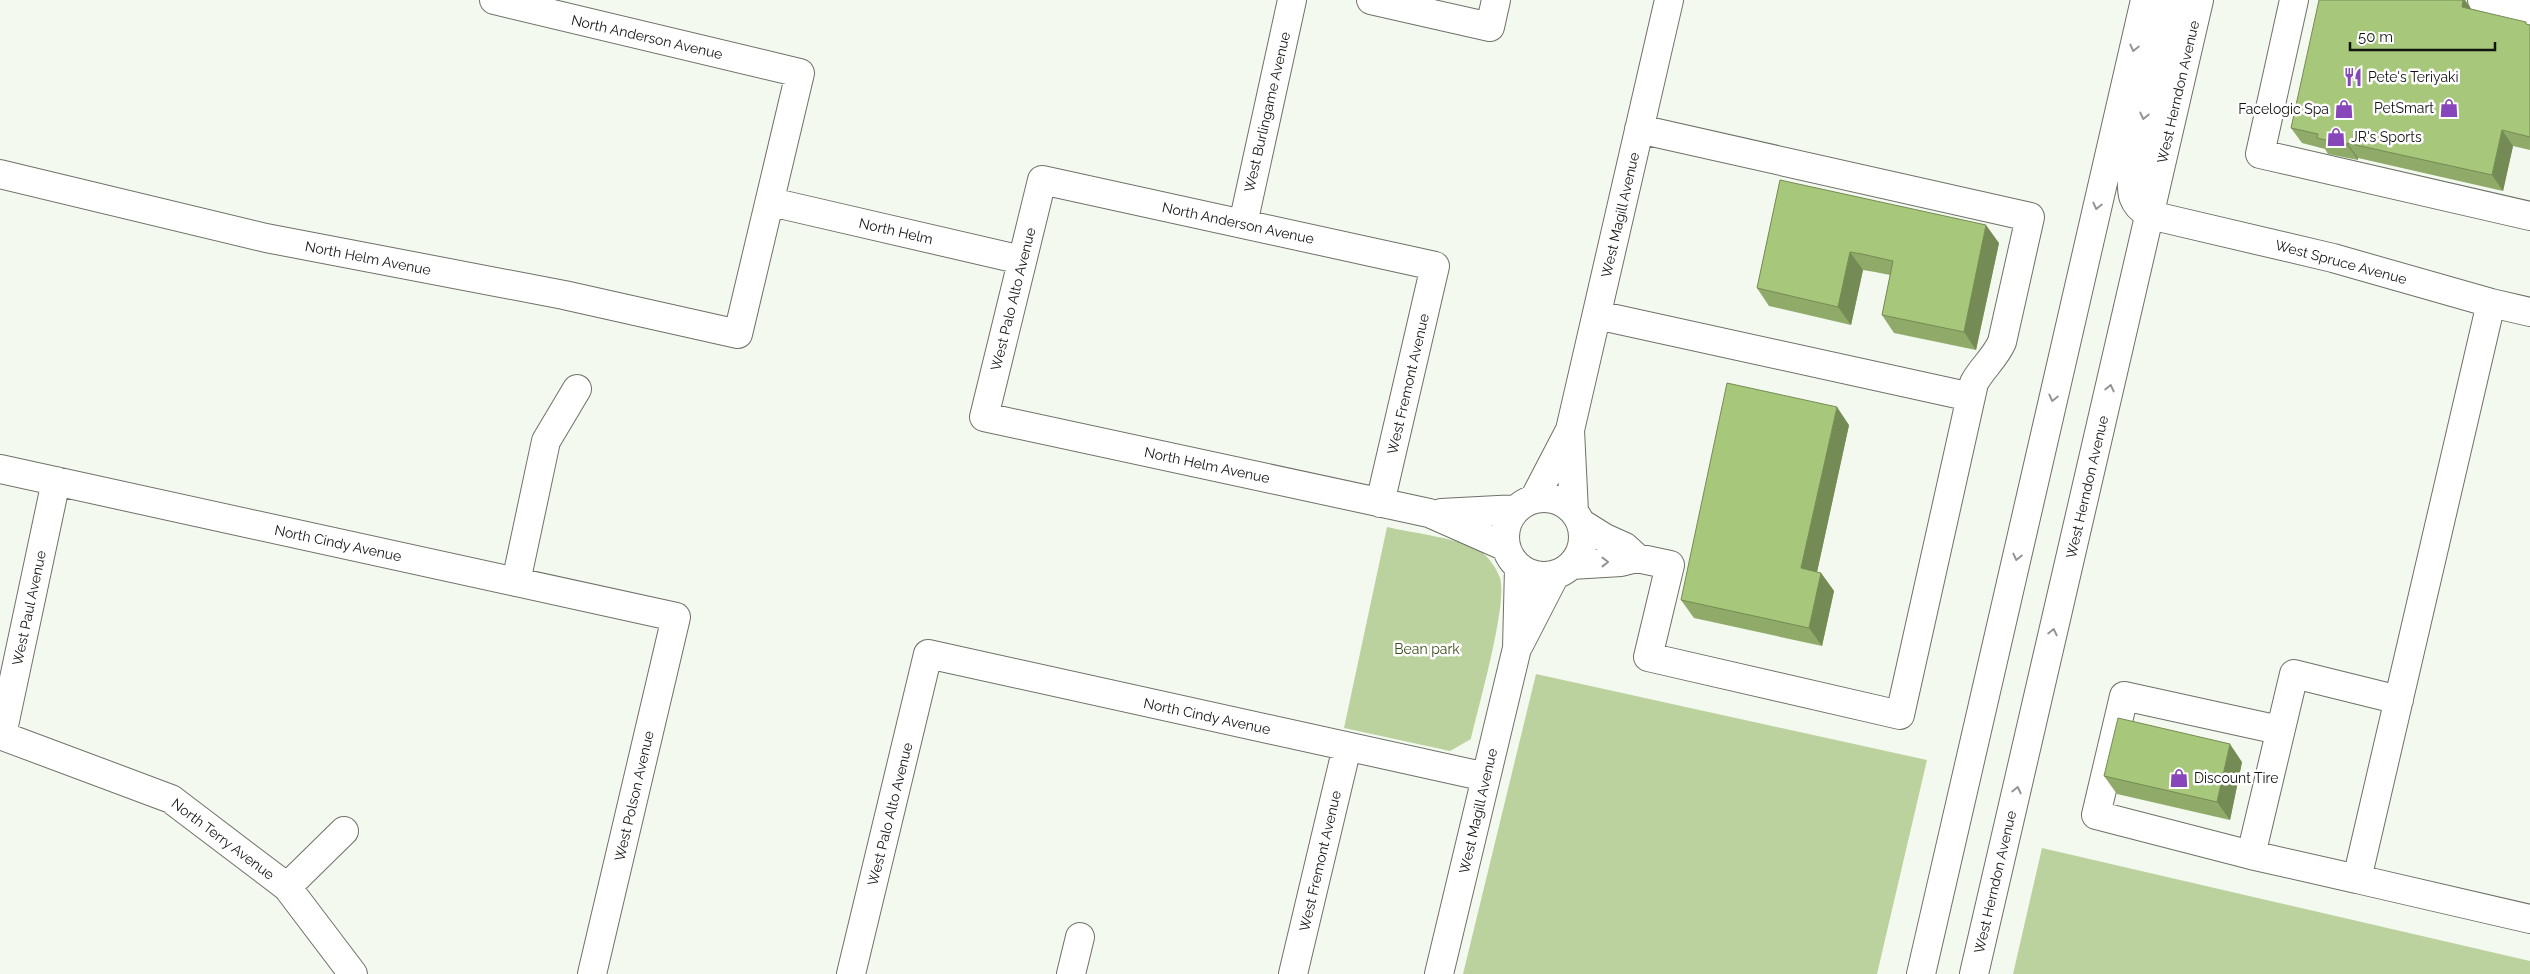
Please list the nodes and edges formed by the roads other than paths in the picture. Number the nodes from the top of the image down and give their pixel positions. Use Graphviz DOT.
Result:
graph roads {
  1 [pos="494,0"];
  2 [pos="1292,0"];
  3 [pos="1371,0"];
  4 [pos="1496,0"];
  5 [pos="1669,0"];
  6 [pos="2145,0"];
  7 [pos="2171,0"];
  8 [pos="2199,0"];
  9 [pos="2294,0"];
  10 [pos="2482,0"];
  11 [pos="565,9"];
  12 [pos="2530,11"];
  13 [pos="1639,129"];
  14 [pos="0,174"];
  15 [pos="1042,180"];
  16 [pos="771,202"];
  17 [pos="2150,215"];
  18 [pos="2530,216"];
  19 [pos="1243,224"];
  20 [pos="1022,260"];
  21 [pos="1435,266"];
  22 [pos="2490,303"];
  23 [pos="2530,312"];
  24 [pos="1597,315"];
  25 [pos="576,389"];
  26 [pos="1971,397"];
  27 [pos="984,417"];
  28 [pos="1570,430"];
  29 [pos="0,469"];
  30 [pos="56,482"];
  31 [pos="1380,503"];
  32 [pos="1526,504"];
  33 [pos="1429,513"];
  34 [pos="1578,518"];
  35 [pos="1512,558"];
  36 [pos="1637,558"];
  37 [pos="1563,570"];
  38 [pos="516,582"];
  39 [pos="676,617"];
  40 [pos="1517,648"];
  41 [pos="928,654"];
  42 [pos="2399,700"];
  43 [pos="2279,730"];
  44 [pos="1,735"];
  45 [pos="1347,747"];
  46 [pos="1486,777"];
  47 [pos="344,831"];
  48 [pos="2251,855"];
  49 [pos="2357,879"];
  50 [pos="286,887"];
  51 [pos="2530,919"];
  52 [pos="1080,937"];
  53 [pos="352,974"];
  54 [pos="592,974"];
  55 [pos="851,974"];
  56 [pos="1071,974"];
  57 [pos="1293,974"];
  58 [pos="1439,974"];
  59 [pos="1921,974"];
  60 [pos="1974,974"];
  1 -- 11 [label="street, North Anderson Avenue"];
  2 -- 19 [label="street, West Burlingame Avenue"];
  3 -- 4 [label="street"];
  5 -- 13 [label="street, West Magill Avenue"];
  6 -- 59 [label="street, one-way"];
  7 -- 17 [label="street, one-way"];
  8 -- 17 [label="street, West Herndon Avenue"];
  9 -- 18 [label="street"];
  10 -- 12 [label="street"];
  11 -- 16 [label="street, North Anderson Avenue"];
  13 -- 24 [label="street, West Magill Avenue"];
  13 -- 26 [label="street"];
  14 -- 16 [label="street, North Helm Avenue"];
  15 -- 19 [label="street, North Anderson Avenue"];
  15 -- 20 [label="street, West Palo Alto Avenue"];
  16 -- 20 [label="street, North Helm"];
  17 -- 22 [label="street, West Spruce Avenue"];
  60 -- 17 [label="street, West Herndon Avenue, one-way"];
  19 -- 21 [label="street, North Anderson Avenue"];
  20 -- 27 [label="street, West Palo Alto Avenue"];
  21 -- 31 [label="street, West Fremont Avenue"];
  22 -- 23 [label="street, West Spruce Avenue"];
  22 -- 42 [label="street"];
  24 -- 26 [label="street"];
  24 -- 28 [label="street, West Magill Avenue"];
  25 -- 38 [label="street"];
  26 -- 36 [label="street"];
  27 -- 31 [label="street, North Helm Avenue"];
  28 -- 32 [label="street, West Magill Avenue"];
  28 -- 34 [label="street, West Magill Avenue"];
  29 -- 30 [label="street, North Cindy Avenue"];
  30 -- 38 [label="street, North Cindy Avenue"];
  30 -- 44 [label="street, West Paul Avenue"];
  31 -- 33 [label="street, North Helm Avenue"];
  32 -- 33 [label="street, North Helm Avenue"];
  32 -- 34 [label="street"];
  32 -- 35 [label="street"];
  33 -- 35 [label="street, North Helm Avenue"];
  34 -- 36 [label="street"];
  34 -- 37 [label="street"];
  35 -- 37 [label="street"];
  35 -- 40 [label="street, West Magill Avenue"];
  37 -- 36 [label="street, one-way"];
  37 -- 40 [label="street, West Magill Avenue"];
  38 -- 39 [label="street, North Cindy Avenue"];
  39 -- 54 [label="street, West Polson Avenue"];
  40 -- 46 [label="street, West Magill Avenue"];
  41 -- 45 [label="street, North Cindy Avenue"];
  41 -- 55 [label="street, West Palo Alto Avenue"];
  42 -- 43 [label="street"];
  42 -- 49 [label="street"];
  43 -- 48 [label="street"];
  43 -- 48 [label="street"];
  44 -- 50 [label="street, North Terry Avenue"];
  45 -- 46 [label="street, North Cindy Avenue"];
  45 -- 57 [label="street, West Fremont Avenue"];
  46 -- 58 [label="street, West Magill Avenue"];
  47 -- 50 [label="street"];
  48 -- 49 [label="street"];
  49 -- 51 [label="street"];
  50 -- 53 [label="street, North Terry Avenue"];
  52 -- 56 [label="street"];
}
